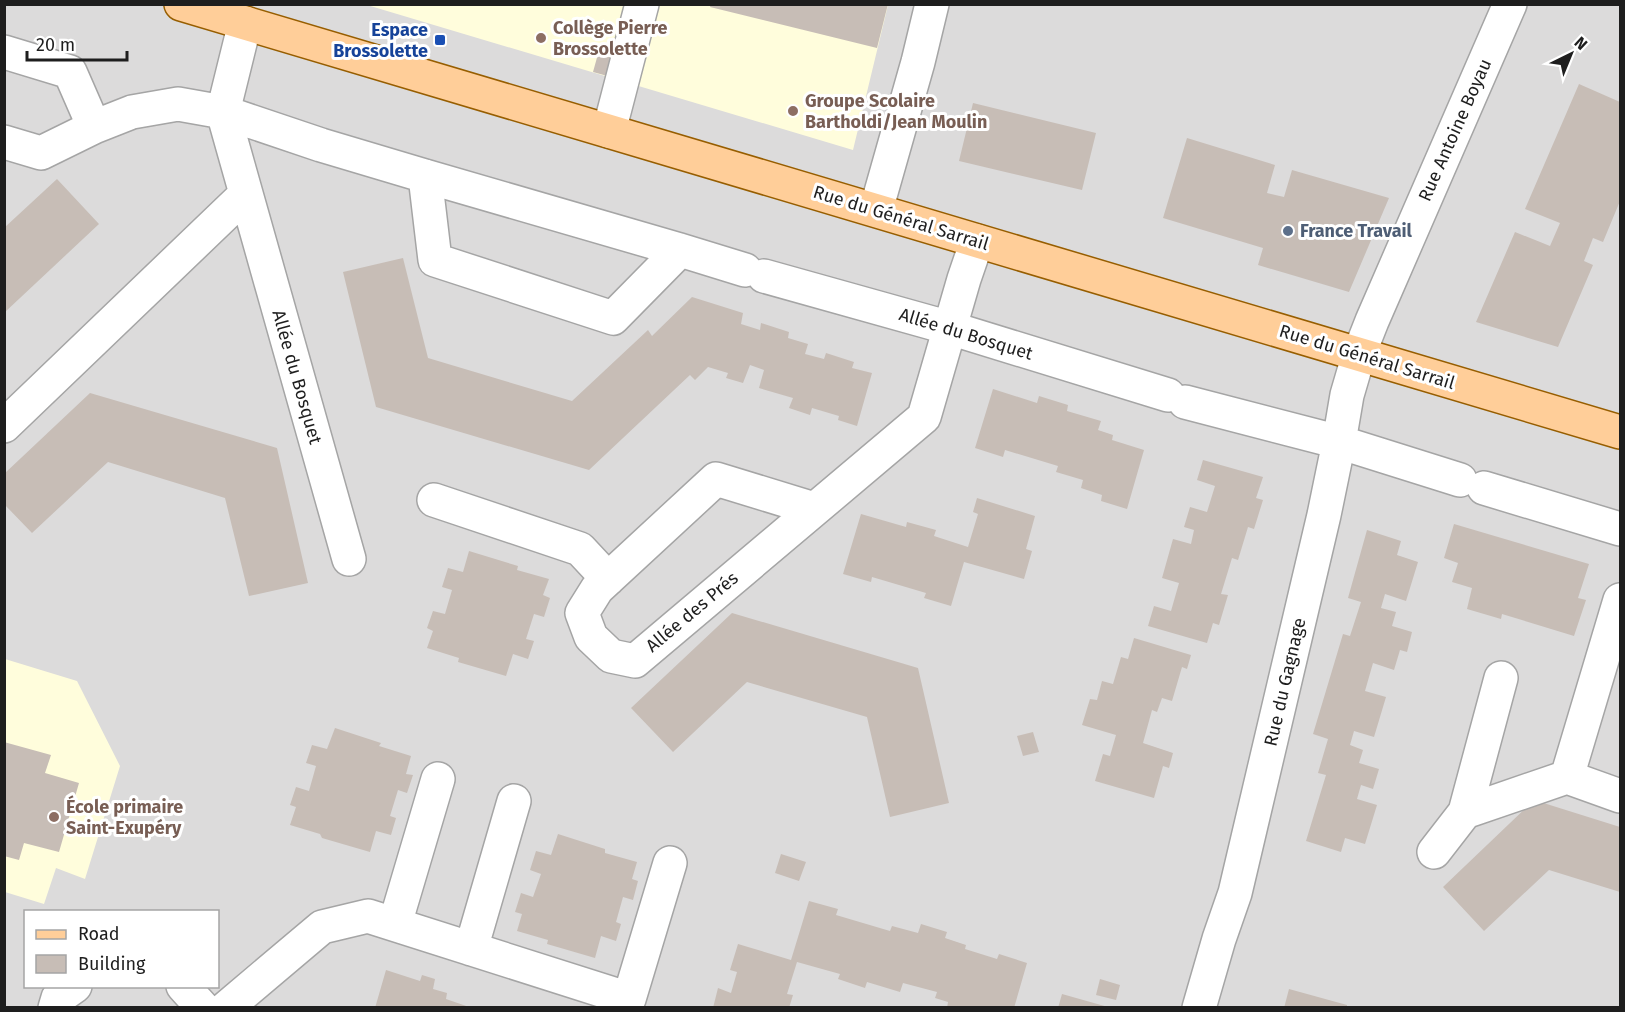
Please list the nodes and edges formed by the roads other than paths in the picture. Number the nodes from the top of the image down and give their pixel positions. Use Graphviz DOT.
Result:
graph roads {
  1 [pos="181,4"];
  2 [pos="642,4"];
  3 [pos="932,4"];
  4 [pos="1510,4"];
  5 [pos="245,23"];
  6 [pos="4,52"];
  7 [pos="223,112"];
  8 [pos="93,127"];
  9 [pos="609,131"];
  10 [pos="4,142"];
  11 [pos="424,176"];
  12 [pos="246,194"];
  13 [pos="876,210"];
  14 [pos="977,241"];
  15 [pos="680,250"];
  16 [pos="950,328"];
  17 [pos="1359,354"];
  18 [pos="4,426"];
  19 [pos="1620,432"];
  20 [pos="1339,442"];
  21 [pos="434,500"];
  22 [pos="814,509"];
  23 [pos="1620,529"];
  24 [pos="349,559"];
  25 [pos="608,579"];
  26 [pos="1620,600"];
  27 [pos="1501,678"];
  28 [pos="1567,777"];
  29 [pos="438,779"];
  30 [pos="1620,796"];
  31 [pos="514,801"];
  32 [pos="1465,812"];
  33 [pos="1434,852"];
  34 [pos="670,863"];
  35 [pos="395,924"];
  36 [pos="471,949"];
  37 [pos="73,988"];
  38 [pos="184,988"];
  39 [pos="55,1008"];
  40 [pos="202,1008"];
  41 [pos="226,1008"];
  42 [pos="1199,1008"];
  1 -- 5 [label="main road, Rue du Général Sarrail"];
  2 -- 9 [label="street"];
  3 -- 13 [label="street"];
  4 -- 17 [label="street, Rue Antoine Boyau"];
  5 -- 7 [label="street, Allée du Bosquet"];
  5 -- 9 [label="main road, Rue du Général Sarrail"];
  6 -- 8 [label="street"];
  7 -- 8 [label="street"];
  7 -- 11 [label="street, Allée du Bosquet"];
  7 -- 12 [label="street, Allée du Bosquet"];
  8 -- 10 [label="street"];
  9 -- 13 [label="main road, Rue du Général Sarrail"];
  11 -- 15 [label="street, Allée du Bosquet"];
  11 -- 15 [label="street"];
  12 -- 18 [label="street"];
  12 -- 24 [label="street, Allée du Bosquet"];
  13 -- 14 [label="main road, Rue du Général Sarrail"];
  14 -- 16 [label="street, Allée des Prés"];
  14 -- 17 [label="main road, Rue du Général Sarrail"];
  15 -- 16 [label="street, Allée du Bosquet"];
  16 -- 20 [label="street, Allée du Bosquet"];
  16 -- 22 [label="street, Allée des Prés"];
  17 -- 19 [label="main road, Rue du Général Sarrail"];
  17 -- 20 [label="street, Rue du Gagnage"];
  20 -- 23 [label="street, Allée du Bosquet"];
  20 -- 42 [label="street, Rue du Gagnage"];
  21 -- 25 [label="street"];
  22 -- 25 [label="street, Allée des Prés"];
  22 -- 25 [label="street, Allée des Prés"];
  26 -- 28 [label="street"];
  27 -- 32 [label="street"];
  28 -- 30 [label="street"];
  28 -- 32 [label="street"];
  29 -- 35 [label="street"];
  31 -- 36 [label="street"];
  32 -- 33 [label="street"];
  34 -- 36 [label="street"];
  35 -- 36 [label="street"];
  35 -- 41 [label="street"];
  37 -- 39 [label="street"];
  38 -- 40 [label="street"];
}
